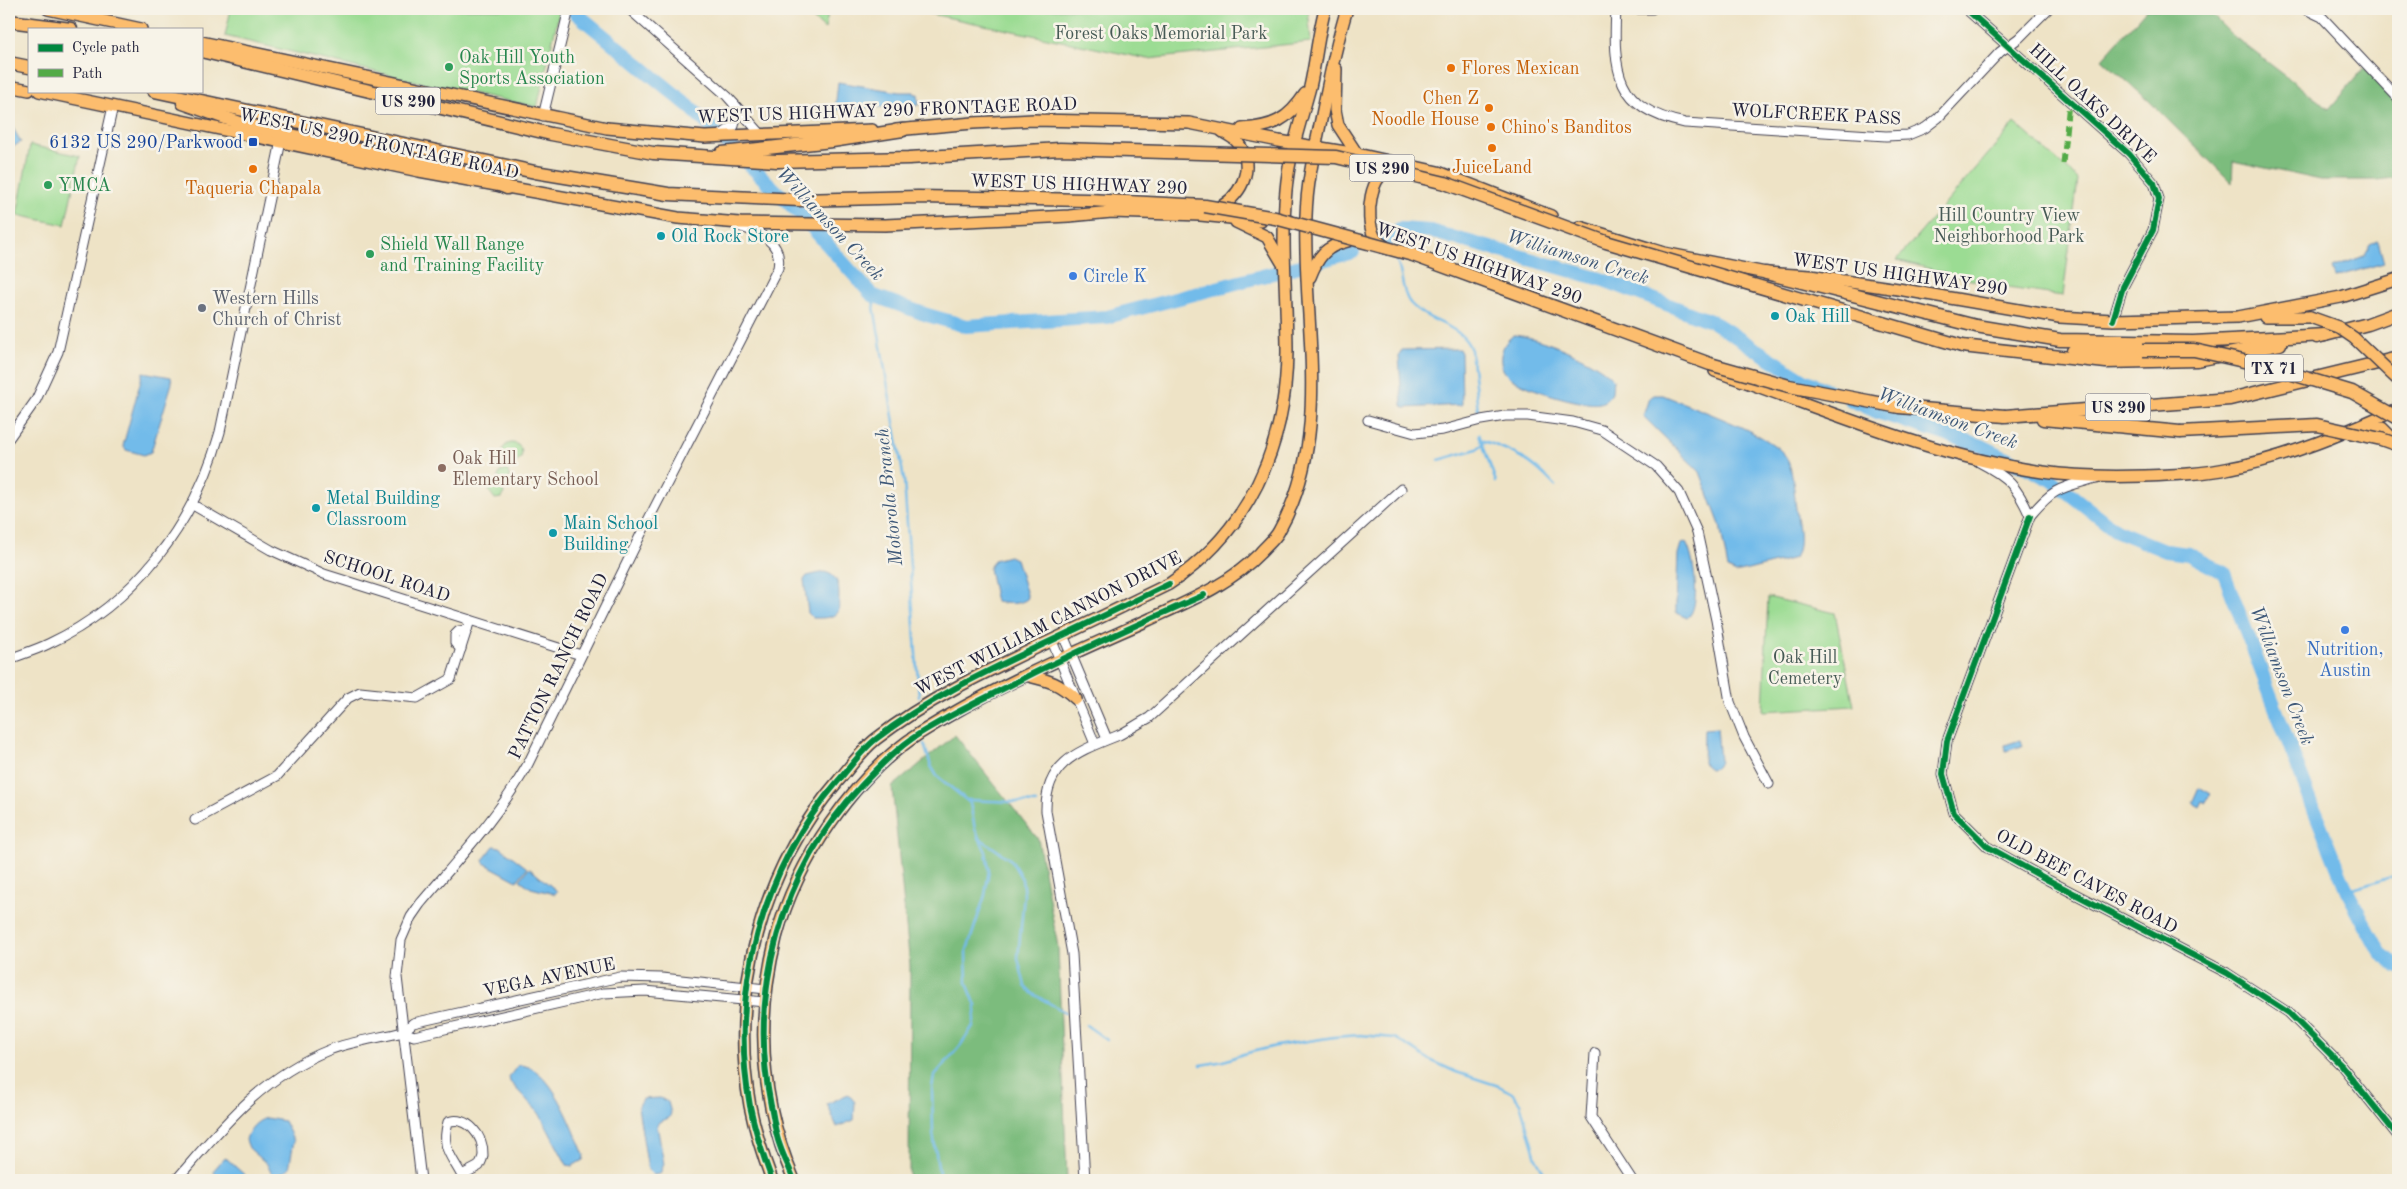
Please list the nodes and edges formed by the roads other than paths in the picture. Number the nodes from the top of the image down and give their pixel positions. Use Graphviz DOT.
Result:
graph roads {
  1 [pos="48,9"];
  2 [pos="569,9"];
  3 [pos="629,9"];
  4 [pos="1348,9"];
  5 [pos="1616,9"];
  6 [pos="1638,9"];
  7 [pos="1652,9"];
  8 [pos="1966,9"];
  9 [pos="2048,9"];
  10 [pos="2306,9"];
  11 [pos="1324,10"];
  12 [pos="2317,11"];
  13 [pos="9,21"];
  14 [pos="1343,23"];
  15 [pos="63,28"];
  16 [pos="136,28"];
  17 [pos="202,42"];
  18 [pos="2008,46"];
  19 [pos="202,52"];
  20 [pos="1334,55"];
  21 [pos="9,63"];
  22 [pos="28,66"];
  23 [pos="9,86"];
  24 [pos="1310,86"];
  25 [pos="28,90"];
  26 [pos="43,92"];
  27 [pos="156,92"];
  28 [pos="159,92"];
  29 [pos="2398,98"];
  30 [pos="734,103"];
  31 [pos="113,106"];
  32 [pos="543,116"];
  33 [pos="1216,128"];
  34 [pos="902,130"];
  35 [pos="1231,130"];
  36 [pos="760,134"];
  37 [pos="720,136"];
  38 [pos="281,141"];
  39 [pos="1293,144"];
  40 [pos="1315,146"];
  41 [pos="1357,154"];
  42 [pos="688,157"];
  43 [pos="1408,166"];
  44 [pos="507,188"];
  45 [pos="1200,215"];
  46 [pos="1220,217"];
  47 [pos="720,222"];
  48 [pos="1284,225"];
  49 [pos="1306,229"];
  50 [pos="1348,241"];
  51 [pos="1397,256"];
  52 [pos="1285,268"];
  53 [pos="1766,273"];
  54 [pos="2398,279"];
  55 [pos="1308,281"];
  56 [pos="2398,313"];
  57 [pos="2238,317"];
  58 [pos="2113,320"];
  59 [pos="2325,335"];
  60 [pos="2030,352"];
  61 [pos="2398,358"];
  62 [pos="2398,381"];
  63 [pos="2398,409"];
  64 [pos="2005,416"];
  65 [pos="2398,418"];
  66 [pos="1368,420"];
  67 [pos="9,438"];
  68 [pos="2398,444"];
  69 [pos="2300,450"];
  70 [pos="1970,458"];
  71 [pos="2100,477"];
  72 [pos="1401,489"];
  73 [pos="193,505"];
  74 [pos="2030,516"];
  75 [pos="470,620"];
  76 [pos="1063,635"];
  77 [pos="1052,641"];
  78 [pos="581,655"];
  79 [pos="1066,657"];
  80 [pos="9,659"];
  81 [pos="1028,676"];
  82 [pos="1076,699"];
  83 [pos="1107,739"];
  84 [pos="1095,744"];
  85 [pos="857,760"];
  86 [pos="871,776"];
  87 [pos="1768,784"];
  88 [pos="195,820"];
  89 [pos="747,986"];
  90 [pos="766,989"];
  91 [pos="746,1000"];
  92 [pos="765,1002"];
  93 [pos="403,1032"];
  94 [pos="1595,1053"];
  95 [pos="2398,1136"];
  96 [pos="463,1178"];
  97 [pos="176,1180"];
  98 [pos="421,1180"];
  99 [pos="772,1180"];
  100 [pos="794,1180"];
  101 [pos="1085,1180"];
  102 [pos="1632,1180"];
  1 -- 16 [label="main road"];
  2 -- 32 [label="street"];
  3 -- 30 [label="street"];
  4 -- 14 [label="main road"];
  5 -- 18 [label="street, WOLFCREEK PASS"];
  6 -- 7 [label="street"];
  8 -- 18 [label="street, HILL OAKS DRIVE"];
  9 -- 18 [label="street, WOLFCREEK PASS"];
  10 -- 12 [label="street"];
  11 -- 14 [label="main road"];
  11 -- 24 [label="main road, WEST WILLIAM CANNON DRIVE"];
  12 -- 29 [label="street"];
  13 -- 15 [label="highway"];
  14 -- 20 [label="main road"];
  17 -- 32 [label="main road, WEST US HIGHWAY 290 FRONTAGE ROAD"];
  18 -- 58 [label="street, HILL OAKS DRIVE"];
  19 -- 42 [label="highway, WEST US HIGHWAY 290 / US 290"];
  20 -- 40 [label="main road"];
  20 -- 41 [label="main road"];
  21 -- 22 [label="highway"];
  23 -- 25 [label="main road"];
  24 -- 35 [label="main road"];
  24 -- 39 [label="main road, WEST WILLIAM CANNON DRIVE"];
  26 -- 31 [label="main road, WEST US 290 FRONTAGE ROAD"];
  27 -- 44 [label="highway"];
  28 -- 64 [label="highway, WEST US HIGHWAY 290 / US 290, bridge"];
  30 -- 36 [label="street"];
  30 -- 37 [label="street"];
  31 -- 38 [label="main road, WEST US 290 FRONTAGE ROAD"];
  31 -- 67 [label="street"];
  32 -- 37 [label="main road, WEST US HIGHWAY 290 FRONTAGE ROAD"];
  33 -- 34 [label="main road, WEST US HIGHWAY 290 FRONTAGE ROAD"];
  33 -- 35 [label="main road, WEST US HIGHWAY 290 FRONTAGE ROAD"];
  33 -- 45 [label="main road"];
  34 -- 36 [label="main road, WEST US HIGHWAY 290 FRONTAGE ROAD"];
  34 -- 42 [label="highway"];
  35 -- 39 [label="main road, WEST US HIGHWAY 290 FRONTAGE ROAD"];
  36 -- 37 [label="main road, WEST US HIGHWAY 290 FRONTAGE ROAD"];
  38 -- 44 [label="main road, WEST US 290 FRONTAGE ROAD"];
  38 -- 73 [label="street"];
  39 -- 40 [label="main road, WEST US HIGHWAY 290 FRONTAGE ROAD"];
  39 -- 48 [label="main road, WEST WILLIAM CANNON DRIVE"];
  40 -- 41 [label="main road, WEST US HIGHWAY 290 FRONTAGE ROAD"];
  40 -- 49 [label="main road"];
  41 -- 43 [label="main road, WEST US HIGHWAY 290 FRONTAGE ROAD"];
  42 -- 60 [label="highway, WEST US HIGHWAY 290 / US 290, bridge"];
  43 -- 51 [label="main road"];
  43 -- 53 [label="main road, WEST US HIGHWAY 290"];
  44 -- 47 [label="main road, WEST US 290 FRONTAGE ROAD"];
  45 -- 46 [label="main road"];
  45 -- 47 [label="main road, WEST US HIGHWAY 290"];
  46 -- 48 [label="main road"];
  46 -- 52 [label="main road"];
  47 -- 78 [label="street, PATTON RANCH ROAD"];
  48 -- 49 [label="main road"];
  48 -- 52 [label="main road, WEST WILLIAM CANNON DRIVE"];
  49 -- 50 [label="main road"];
  49 -- 55 [label="main road"];
  50 -- 51 [label="main road"];
  50 -- 55 [label="main road"];
  51 -- 70 [label="main road"];
  52 -- 76 [label="main road, WEST WILLIAM CANNON DRIVE"];
  53 -- 58 [label="main road, WEST US HIGHWAY 290"];
  53 -- 59 [label="highway"];
  54 -- 57 [label="main road, WEST US HIGHWAY 290"];
  55 -- 79 [label="main road"];
  56 -- 59 [label="highway, WEST US HIGHWAY 290 / US 290"];
  57 -- 58 [label="main road, WEST US HIGHWAY 290"];
  57 -- 62 [label="main road, bridge"];
  59 -- 60 [label="highway, WEST US HIGHWAY 290 / US 290"];
  60 -- 65 [label="highway, TX 71, bridge"];
  61 -- 64 [label="highway, WEST US HIGHWAY 290 / US 290"];
  63 -- 69 [label="main road"];
  64 -- 68 [label="highway, bridge"];
  66 -- 87 [label="street"];
  68 -- 69 [label="main road"];
  69 -- 71 [label="main road"];
  70 -- 71 [label="main road"];
  70 -- 74 [label="street"];
  71 -- 74 [label="street, OLD BEE CAVES ROAD"];
  72 -- 83 [label="street"];
  73 -- 75 [label="street, SCHOOL ROAD"];
  73 -- 80 [label="street"];
  74 -- 95 [label="street, OLD BEE CAVES ROAD"];
  75 -- 78 [label="street, SCHOOL ROAD"];
  75 -- 88 [label="street"];
  76 -- 77 [label="main road, WEST WILLIAM CANNON DRIVE"];
  76 -- 79 [label="street"];
  77 -- 79 [label="street"];
  77 -- 85 [label="main road, WEST WILLIAM CANNON DRIVE"];
  78 -- 93 [label="street, PATTON RANCH ROAD"];
  79 -- 81 [label="main road"];
  79 -- 82 [label="street"];
  79 -- 83 [label="street"];
  81 -- 82 [label="main road"];
  81 -- 86 [label="main road"];
  82 -- 84 [label="street"];
  83 -- 84 [label="street"];
  84 -- 101 [label="street"];
  85 -- 86 [label="main road"];
  85 -- 89 [label="main road, WEST WILLIAM CANNON DRIVE"];
  86 -- 90 [label="main road"];
  89 -- 90 [label="street, VEGA AVENUE"];
  89 -- 91 [label="main road, WEST WILLIAM CANNON DRIVE"];
  89 -- 93 [label="street, VEGA AVENUE"];
  90 -- 92 [label="main road"];
  91 -- 92 [label="street, VEGA AVENUE"];
  91 -- 93 [label="street, VEGA AVENUE"];
  91 -- 99 [label="main road, WEST WILLIAM CANNON DRIVE"];
  92 -- 100 [label="main road"];
  93 -- 97 [label="street, VEGA AVENUE"];
  93 -- 98 [label="street, PATTON RANCH ROAD"];
  94 -- 102 [label="street"];
  96 -- 96 [label="street"];
}
